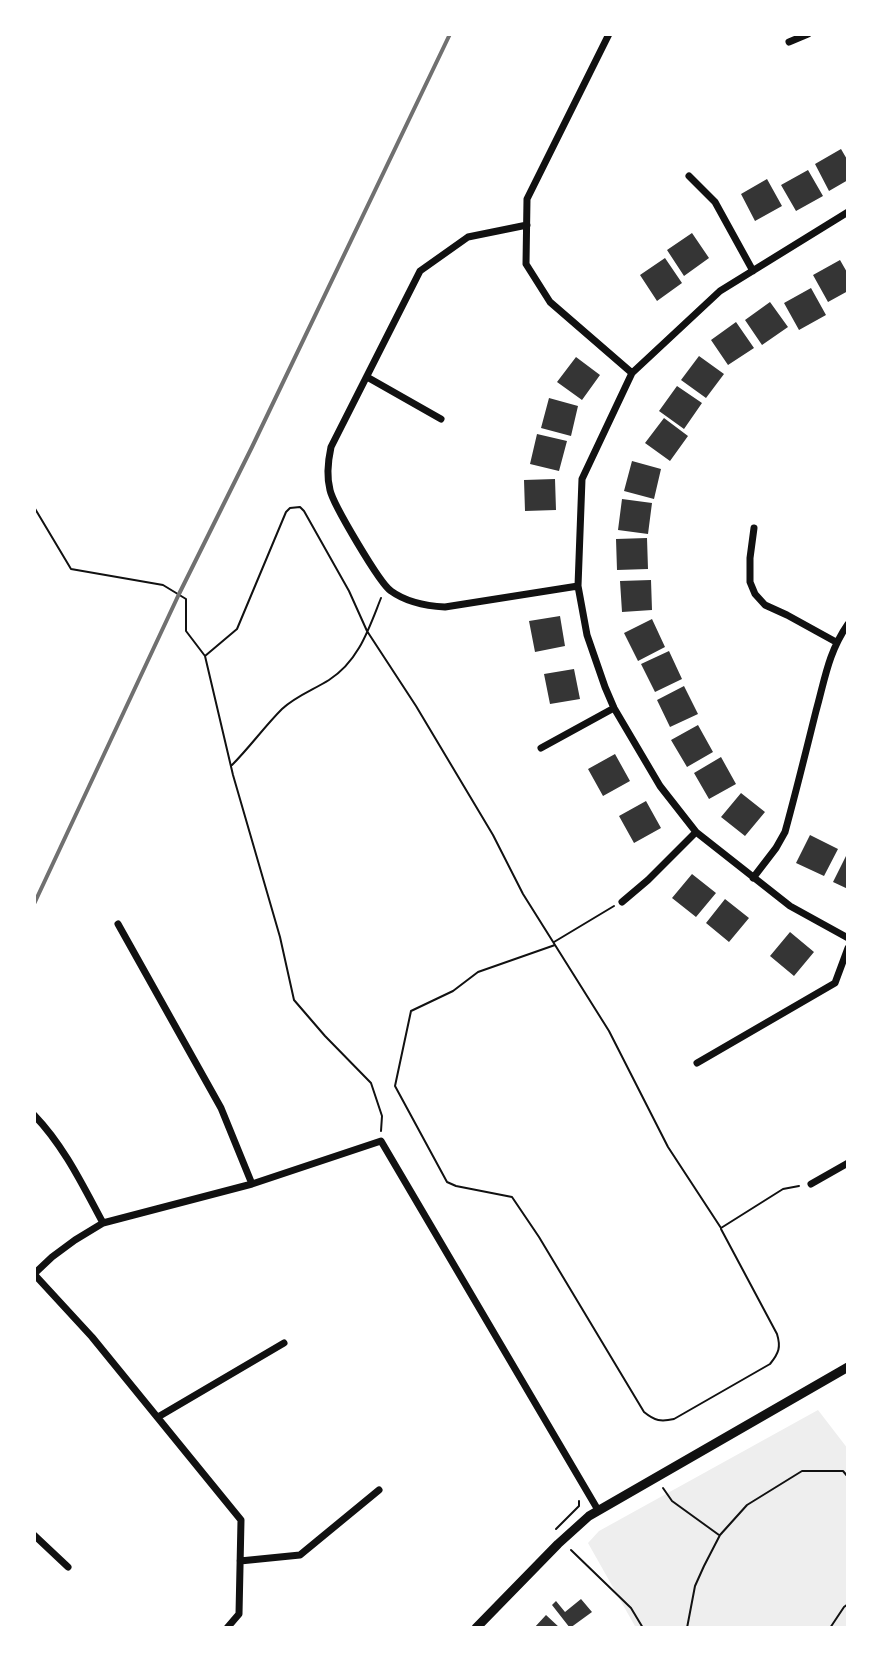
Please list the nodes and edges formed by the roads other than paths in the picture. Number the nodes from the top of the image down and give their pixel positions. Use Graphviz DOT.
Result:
graph roads {
  1 [pos="609,34"];
  2 [pos="808,34"];
  3 [pos="789,42"];
  4 [pos="689,176"];
  5 [pos="848,212"];
  6 [pos="527,225"];
  7 [pos="753,271"];
  8 [pos="632,373"];
  9 [pos="367,377"];
  10 [pos="441,419"];
  11 [pos="754,528"];
  12 [pos="578,586"];
  13 [pos="848,624"];
  14 [pos="836,642"];
  15 [pos="614,708"];
  16 [pos="541,748"];
  17 [pos="696,832"];
  18 [pos="753,878"];
  19 [pos="622,902"];
  20 [pos="118,924"];
  21 [pos="848,938"];
  22 [pos="848,948"];
  23 [pos="697,1063"];
  24 [pos="34,1115"];
  25 [pos="848,1163"];
  26 [pos="252,1184"];
  27 [pos="811,1184"];
  28 [pos="103,1223"];
  29 [pos="34,1274"];
  30 [pos="284,1343"];
  31 [pos="848,1367"];
  32 [pos="158,1417"];
  33 [pos="379,1490"];
  34 [pos="598,1510"];
  35 [pos="34,1535"];
  36 [pos="240,1561"];
  37 [pos="68,1567"];
  38 [pos="227,1628"];
  39 [pos="476,1628"];
  1 -- 6 [label="street"];
  2 -- 3 [label="street"];
  4 -- 7 [label="street"];
  5 -- 7 [label="street"];
  6 -- 8 [label="street"];
  6 -- 9 [label="street"];
  7 -- 8 [label="street"];
  8 -- 12 [label="street"];
  9 -- 10 [label="street"];
  9 -- 12 [label="street"];
  11 -- 14 [label="street"];
  12 -- 15 [label="street"];
  13 -- 14 [label="street"];
  14 -- 18 [label="street"];
  15 -- 16 [label="street"];
  15 -- 17 [label="street"];
  17 -- 18 [label="street"];
  17 -- 19 [label="street"];
  18 -- 21 [label="street"];
  20 -- 26 [label="street"];
  22 -- 23 [label="street"];
  24 -- 28 [label="street"];
  25 -- 27 [label="street"];
  26 -- 28 [label="street"];
  26 -- 34 [label="street"];
  28 -- 29 [label="street"];
  29 -- 32 [label="street"];
  30 -- 32 [label="street"];
  31 -- 34 [label="street"];
  32 -- 36 [label="street"];
  33 -- 36 [label="street"];
  34 -- 39 [label="street"];
  35 -- 37 [label="street"];
  36 -- 38 [label="street"];
}
